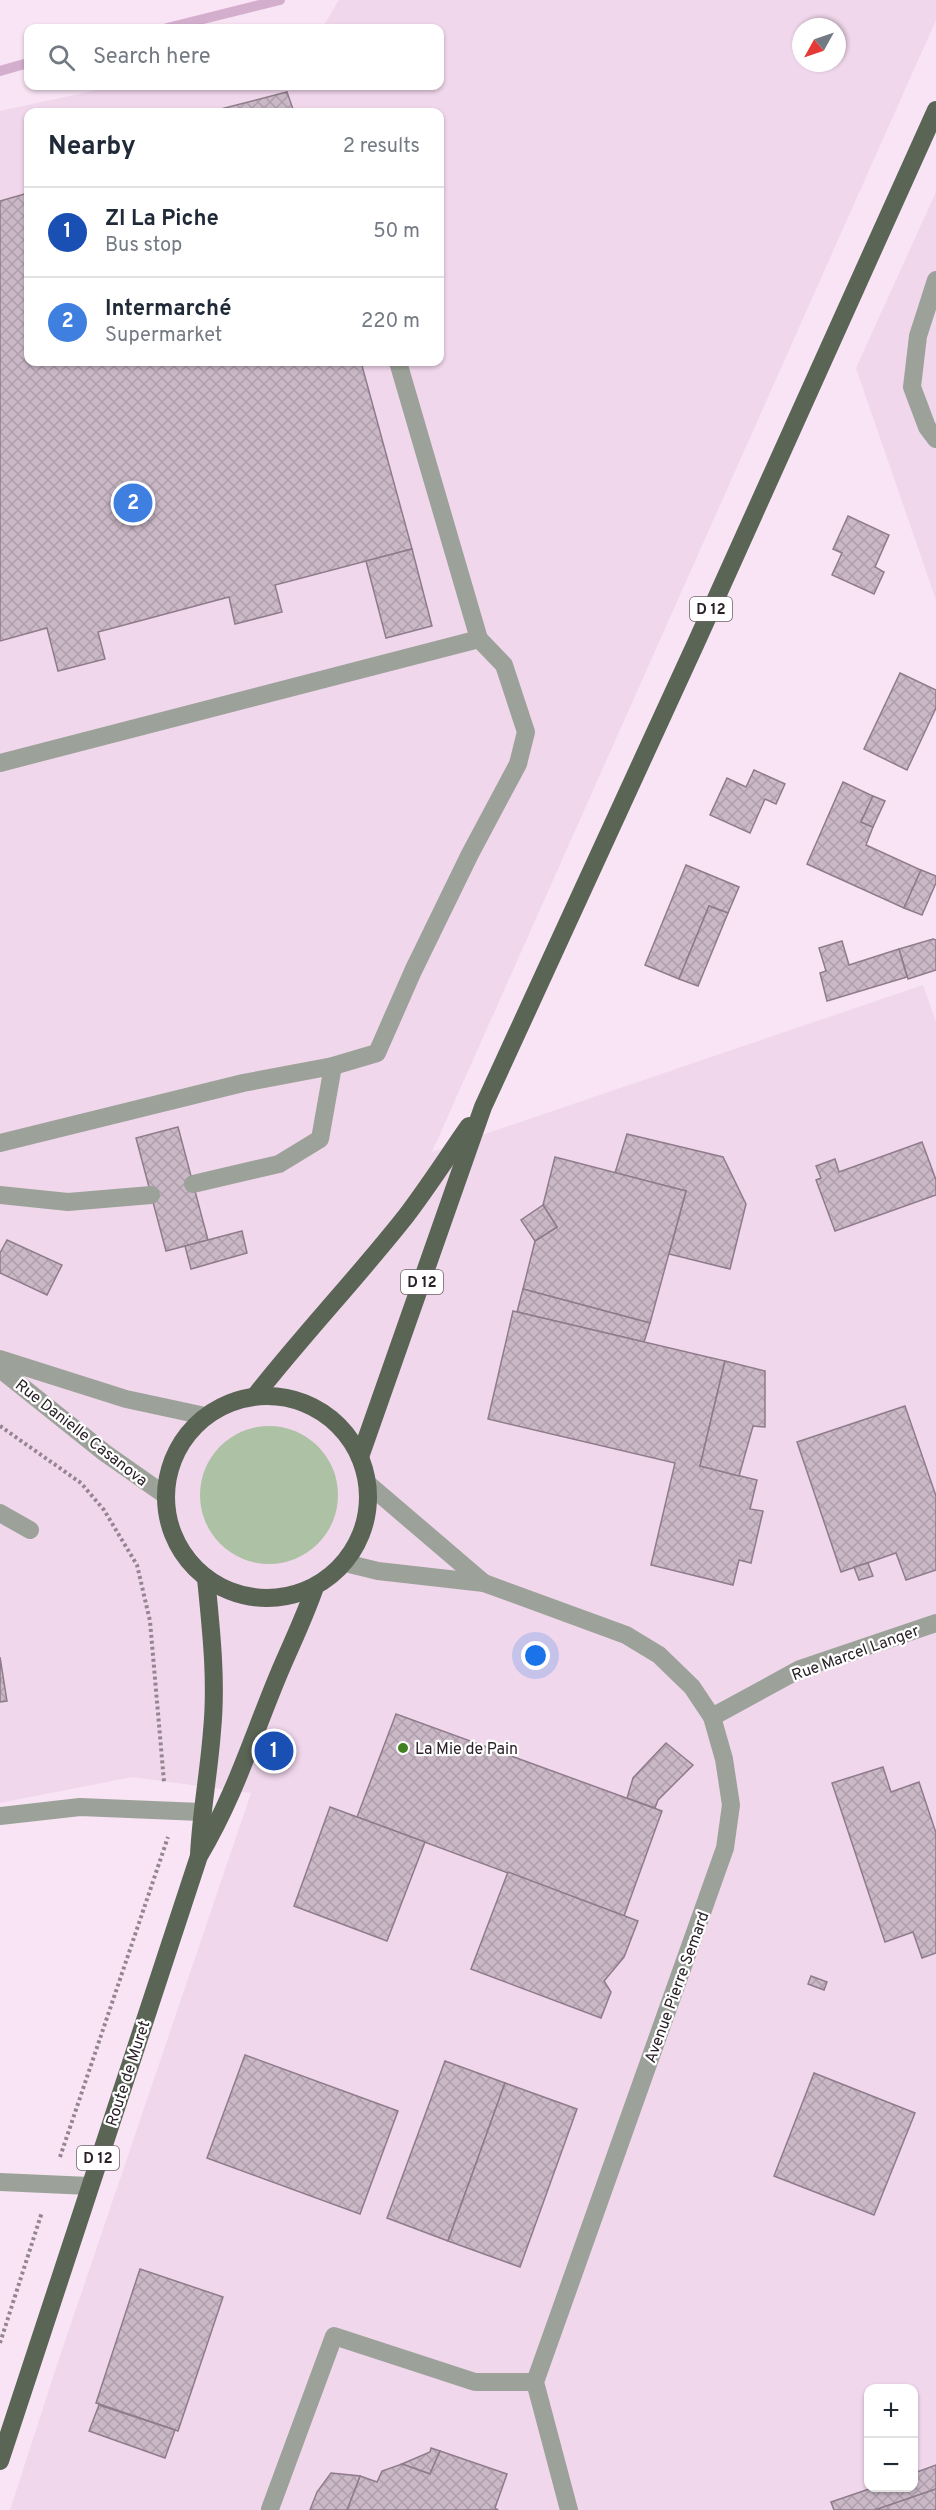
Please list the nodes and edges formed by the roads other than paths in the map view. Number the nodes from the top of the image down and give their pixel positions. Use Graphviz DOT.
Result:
graph roads {
  1 [pos="936,110"];
  2 [pos="936,280"];
  3 [pos="399,366"];
  4 [pos="936,439"];
  5 [pos="479,639"];
  6 [pos="0,763"];
  7 [pos="333,1066"];
  8 [pos="483,1107"];
  9 [pos="0,1143"];
  10 [pos="193,1184"];
  11 [pos="0,1195"];
  12 [pos="151,1195"];
  13 [pos="0,1359"];
  14 [pos="0,1369"];
  15 [pos="255,1396"];
  16 [pos="205,1416"];
  17 [pos="360,1457"];
  18 [pos="367,1483"];
  19 [pos="165,1496"];
  20 [pos="0,1513"];
  21 [pos="30,1530"];
  22 [pos="345,1563"];
  23 [pos="206,1578"];
  24 [pos="484,1584"];
  25 [pos="315,1587"];
  26 [pos="936,1623"];
  27 [pos="712,1717"];
  28 [pos="201,1812"];
  29 [pos="0,1816"];
  30 [pos="199,1856"];
  31 [pos="0,2182"];
  32 [pos="89,2186"];
  33 [pos="535,2382"];
  34 [pos="0,2461"];
  35 [pos="270,2509"];
  36 [pos="569,2510"];
  1 -- 8 [label="main road, D 12"];
  2 -- 4 [label="street"];
  3 -- 5 [label="street"];
  5 -- 6 [label="street"];
  5 -- 7 [label="street"];
  7 -- 9 [label="street"];
  7 -- 10 [label="street"];
  8 -- 15 [label="main road, D 12"];
  8 -- 17 [label="main road, D 12"];
  11 -- 12 [label="street"];
  13 -- 16 [label="street, Rue Danielle Casanova"];
  14 -- 19 [label="street, Rue Danielle Casanova"];
  15 -- 16 [label="main road"];
  15 -- 17 [label="main road"];
  16 -- 19 [label="main road"];
  17 -- 18 [label="main road"];
  18 -- 22 [label="main road"];
  18 -- 24 [label="street, Avenue Pierre Semard"];
  19 -- 23 [label="main road"];
  20 -- 21 [label="street"];
  22 -- 24 [label="street, Avenue Pierre Semard"];
  22 -- 25 [label="main road"];
  23 -- 25 [label="main road"];
  23 -- 28 [label="main road, Route de Muret / D 12"];
  24 -- 27 [label="street, Avenue Pierre Semard"];
  25 -- 30 [label="main road, Route de Muret / D 12"];
  26 -- 27 [label="street, Rue Marcel Langer"];
  27 -- 33 [label="street, Avenue Pierre Semard"];
  28 -- 29 [label="street"];
  28 -- 30 [label="main road, Route de Muret / D 12"];
  30 -- 32 [label="main road, Route de Muret / D 12"];
  31 -- 32 [label="street"];
  32 -- 34 [label="main road, Route de Muret / D 12"];
  33 -- 35 [label="street"];
  33 -- 36 [label="street"];
}
